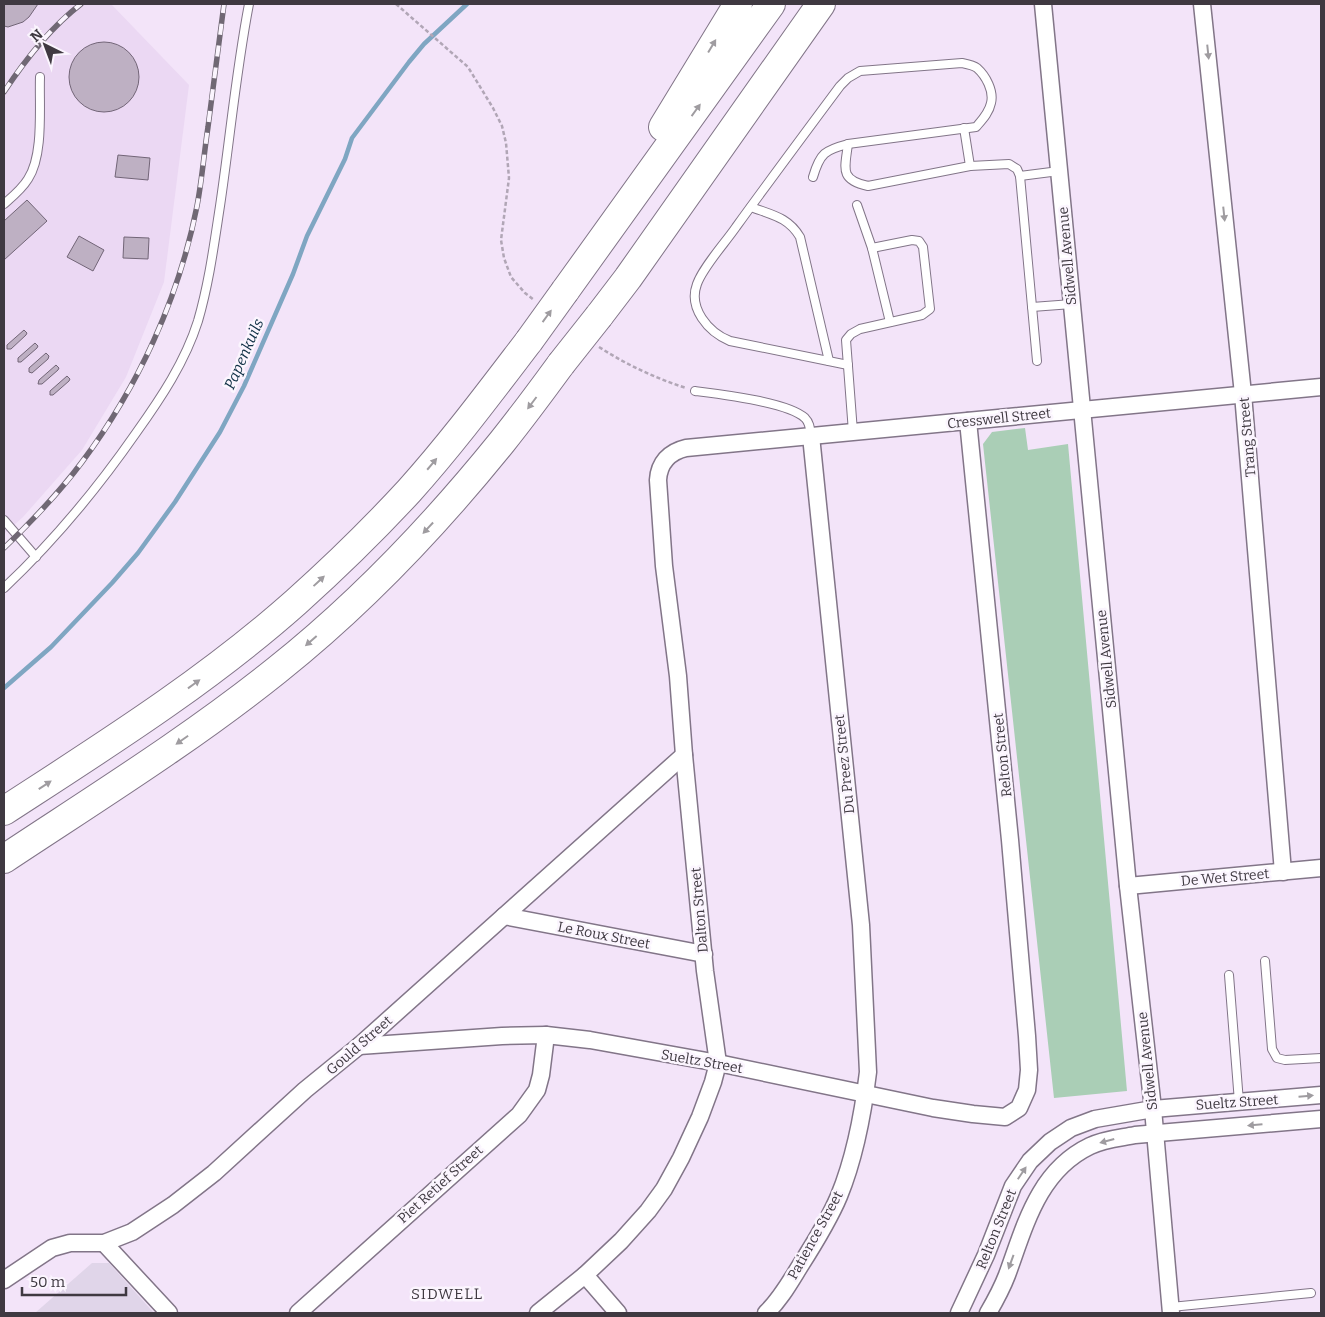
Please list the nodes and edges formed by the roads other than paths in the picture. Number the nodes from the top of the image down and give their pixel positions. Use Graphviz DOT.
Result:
graph roads {
  1 [pos="249,4"];
  2 [pos="738,4"];
  3 [pos="772,4"];
  4 [pos="821,4"];
  5 [pos="841,4"];
  6 [pos="1043,4"];
  7 [pos="1202,4"];
  8 [pos="40,77"];
  9 [pos="964,128"];
  10 [pos="848,144"];
  11 [pos="970,166"];
  12 [pos="1059,171"];
  13 [pos="1020,176"];
  14 [pos="813,177"];
  15 [pos="4,204"];
  16 [pos="858,205"];
  17 [pos="751,207"];
  18 [pos="872,248"];
  19 [pos="628,278"];
  20 [pos="568,287"];
  21 [pos="1072,304"];
  22 [pos="1032,307"];
  23 [pos="890,322"];
  24 [pos="829,361"];
  25 [pos="1036,361"];
  26 [pos="848,365"];
  27 [pos="1321,387"];
  28 [pos="695,391"];
  29 [pos="1243,394"];
  30 [pos="1082,410"];
  31 [pos="968,421"];
  32 [pos="853,432"];
  33 [pos="811,436"];
  34 [pos="677,450"];
  35 [pos="4,520"];
  36 [pos="36,557"];
  37 [pos="4,588"];
  38 [pos="684,756"];
  39 [pos="4,811"];
  40 [pos="4,859"];
  41 [pos="1321,868"];
  42 [pos="1283,872"];
  43 [pos="1128,886"];
  44 [pos="504,916"];
  45 [pos="704,954"];
  46 [pos="1265,962"];
  47 [pos="1229,975"];
  48 [pos="546,1035"];
  49 [pos="359,1046"];
  50 [pos="1321,1058"];
  51 [pos="718,1063"];
  52 [pos="1027,1090"];
  53 [pos="866,1093"];
  54 [pos="1321,1095"];
  55 [pos="1239,1102"];
  56 [pos="1153,1109"];
  57 [pos="1321,1119"];
  58 [pos="1155,1133"];
  59 [pos="104,1243"];
  60 [pos="585,1275"];
  61 [pos="4,1280"];
  62 [pos="1311,1293"];
  63 [pos="1171,1310"];
  64 [pos="170,1313"];
  65 [pos="298,1313"];
  66 [pos="538,1313"];
  67 [pos="618,1313"];
  68 [pos="766,1313"];
  69 [pos="959,1313"];
  70 [pos="988,1313"];
  1 -- 36 [label="lane"];
  20 -- 2 [label="highway, one-way"];
  20 -- 3 [label="highway, one-way"];
  4 -- 19 [label="highway"];
  5 -- 19 [label="highway"];
  6 -- 12 [label="street, Sidwell Avenue"];
  7 -- 29 [label="street, Trang Street, one-way"];
  8 -- 15 [label="lane"];
  9 -- 10 [label="lane"];
  9 -- 11 [label="lane"];
  9 -- 17 [label="lane"];
  10 -- 11 [label="lane"];
  10 -- 14 [label="lane"];
  11 -- 13 [label="lane"];
  12 -- 13 [label="lane"];
  12 -- 21 [label="street, Sidwell Avenue"];
  13 -- 22 [label="lane"];
  16 -- 18 [label="lane"];
  17 -- 24 [label="lane"];
  17 -- 24 [label="lane"];
  18 -- 23 [label="lane"];
  18 -- 23 [label="lane"];
  19 -- 40 [label="highway, one-way, bridge"];
  39 -- 20 [label="highway, one-way, bridge"];
  21 -- 22 [label="lane"];
  21 -- 30 [label="street, Sidwell Avenue"];
  22 -- 25 [label="lane"];
  23 -- 26 [label="lane"];
  24 -- 26 [label="lane"];
  26 -- 32 [label="lane"];
  27 -- 29 [label="street, Cresswell Street"];
  28 -- 33 [label="lane"];
  29 -- 30 [label="street, Cresswell Street"];
  29 -- 42 [label="street, Trang Street"];
  30 -- 31 [label="street, Cresswell Street"];
  30 -- 43 [label="street, Sidwell Avenue"];
  31 -- 32 [label="street, Cresswell Street"];
  31 -- 52 [label="street, Relton Street"];
  32 -- 33 [label="street, Cresswell Street"];
  33 -- 34 [label="street, Cresswell Street"];
  33 -- 53 [label="street, Du Preez Street"];
  34 -- 38 [label="street, Dalton Street"];
  35 -- 36 [label="lane"];
  36 -- 37 [label="lane"];
  38 -- 44 [label="street, Gould Street"];
  38 -- 45 [label="street, Dalton Street"];
  41 -- 42 [label="street, De Wet Street"];
  42 -- 43 [label="street, De Wet Street"];
  43 -- 56 [label="street, Sidwell Avenue"];
  44 -- 45 [label="street, Le Roux Street"];
  44 -- 49 [label="street, Gould Street"];
  45 -- 51 [label="street, Dalton Street"];
  46 -- 50 [label="lane"];
  47 -- 55 [label="lane"];
  48 -- 49 [label="street, Sueltz Street"];
  48 -- 51 [label="street, Sueltz Street"];
  48 -- 65 [label="street, Piet Retief Street"];
  49 -- 59 [label="street, Gould Street"];
  51 -- 53 [label="street, Sueltz Street"];
  51 -- 60 [label="street, Dalton Street"];
  52 -- 53 [label="street, Sueltz Street"];
  53 -- 68 [label="street, Patience Street"];
  55 -- 54 [label="street, Sueltz Street, one-way"];
  55 -- 56 [label="street, Sueltz Street"];
  56 -- 58 [label="street, Sidwell Avenue"];
  69 -- 56 [label="street, Relton Street, one-way"];
  57 -- 58 [label="street, Sueltz Street, one-way"];
  58 -- 63 [label="street, Sidwell Avenue"];
  58 -- 70 [label="street, Relton Street, one-way"];
  59 -- 61 [label="street, Gould Street"];
  59 -- 64 [label="street"];
  60 -- 66 [label="street, Dalton Street"];
  60 -- 67 [label="street"];
  62 -- 63 [label="lane"];
}
